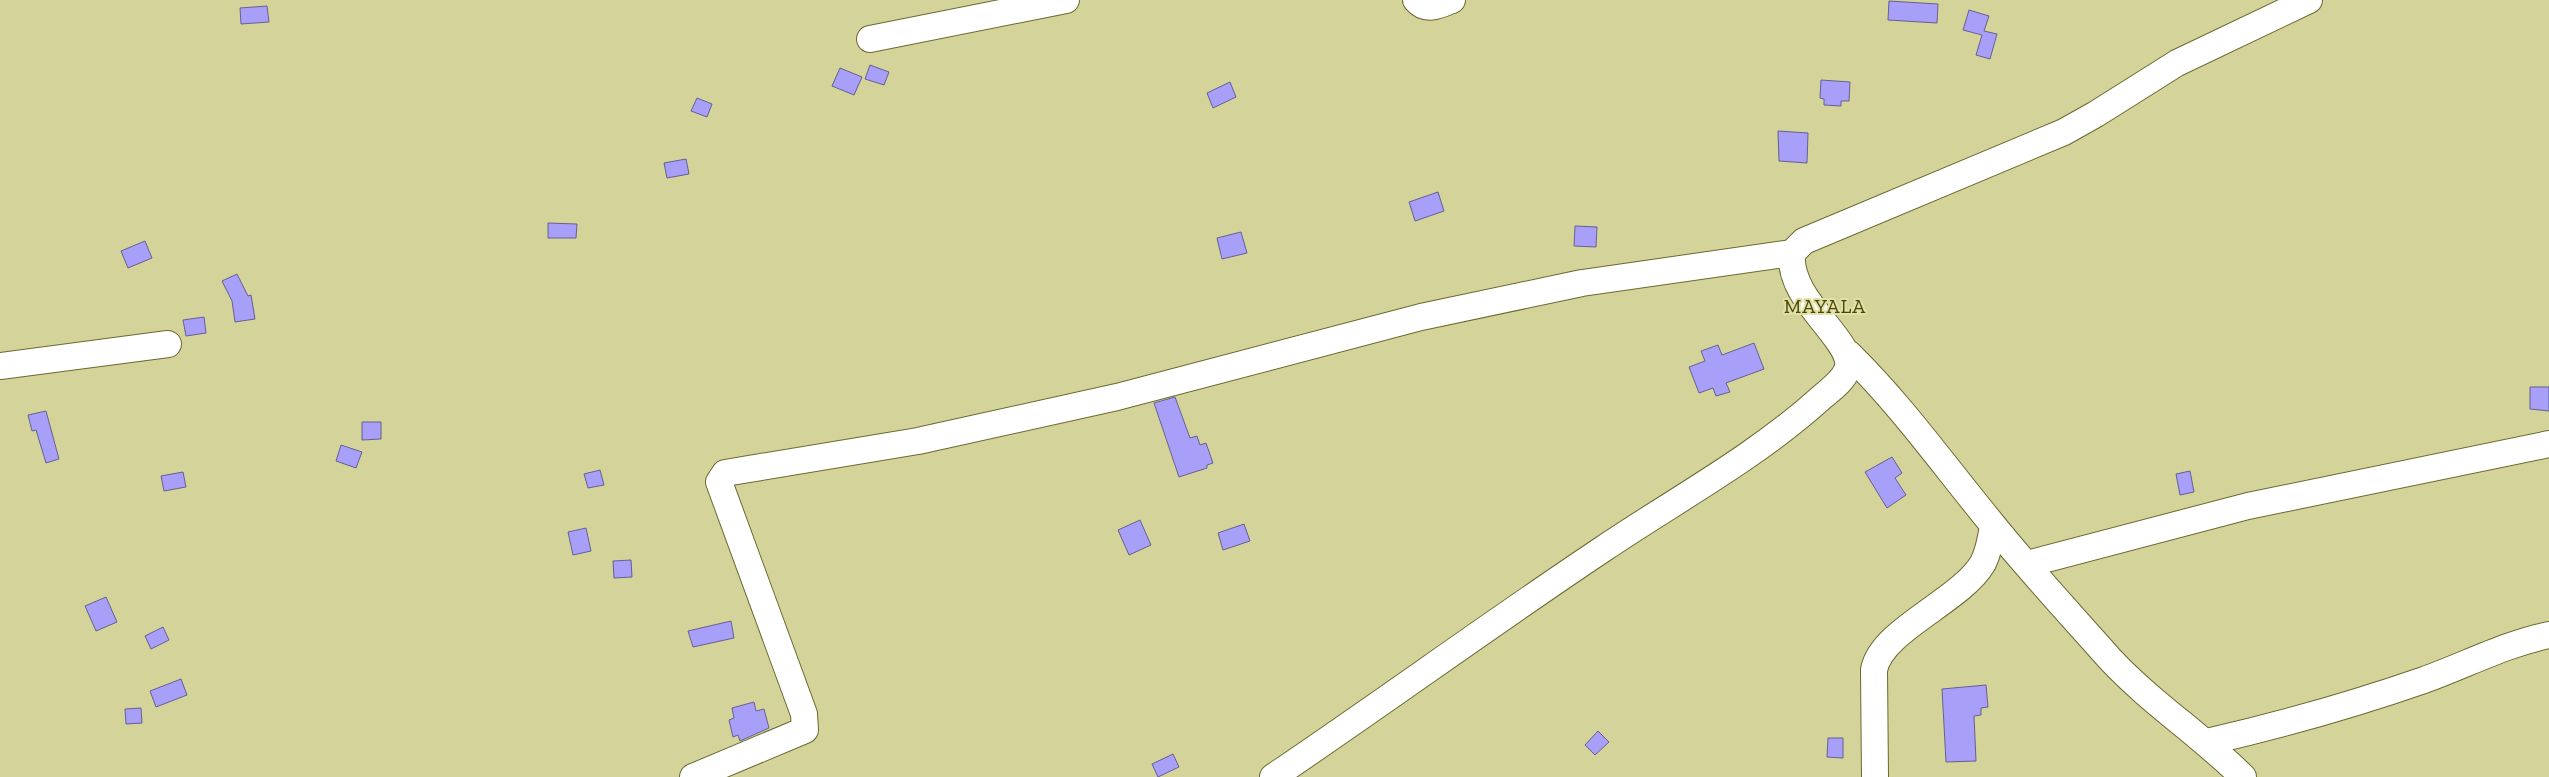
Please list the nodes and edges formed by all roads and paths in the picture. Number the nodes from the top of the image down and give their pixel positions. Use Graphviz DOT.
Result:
graph roads {
  1 [pos="1066,0"];
  2 [pos="1416,0"];
  3 [pos="1452,0"];
  4 [pos="2309,0"];
  5 [pos="870,39"];
  6 [pos="1792,253"];
  7 [pos="168,344"];
  8 [pos="1849,354"];
  9 [pos="0,366"];
  10 [pos="2549,444"];
  11 [pos="1993,526"];
  12 [pos="2027,564"];
  13 [pos="2549,635"];
  14 [pos="2207,742"];
  15 [pos="693,777"];
  16 [pos="1273,777"];
  17 [pos="1875,777"];
  18 [pos="2243,777"];
  1 -- 5 [label="street"];
  2 -- 3 [label="street"];
  4 -- 6 [label="street"];
  6 -- 8 [label="street"];
  6 -- 15 [label="street"];
  7 -- 9 [label="street"];
  8 -- 11 [label="street"];
  8 -- 16 [label="street"];
  10 -- 12 [label="street"];
  11 -- 12 [label="street"];
  11 -- 17 [label="street"];
  12 -- 14 [label="street"];
  13 -- 14 [label="street"];
  14 -- 18 [label="street"];
}
